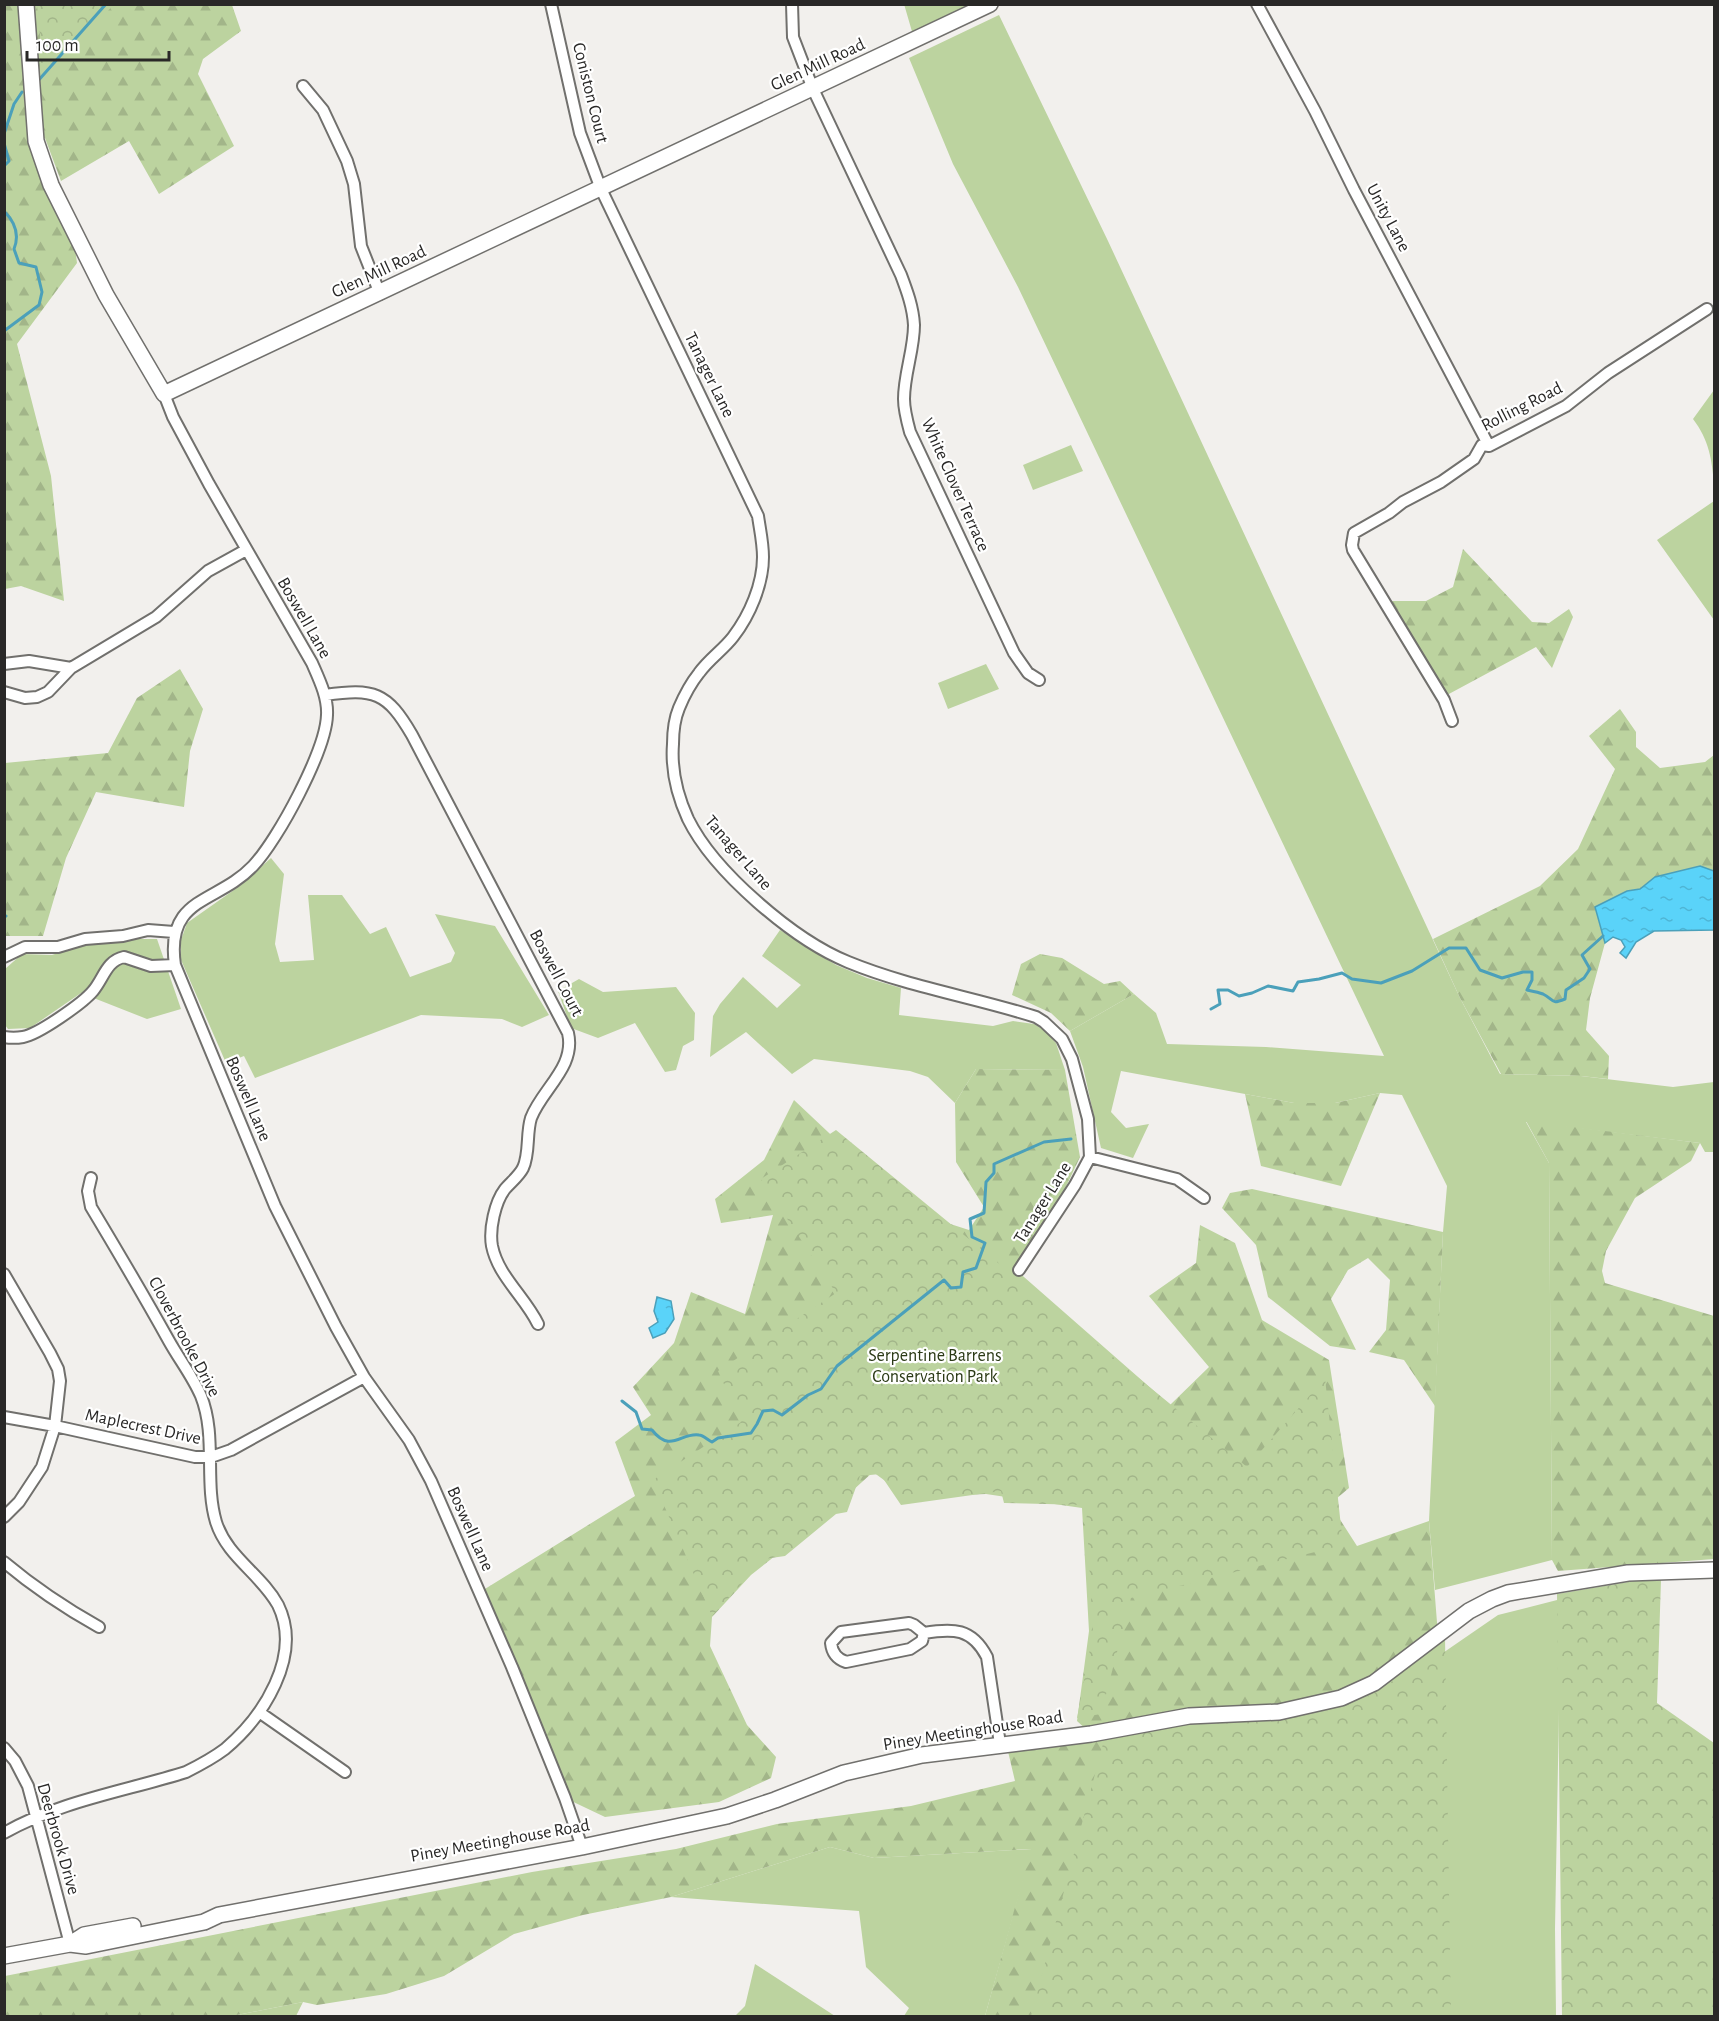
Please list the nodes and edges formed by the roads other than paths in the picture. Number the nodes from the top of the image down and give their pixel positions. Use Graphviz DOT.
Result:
graph roads {
  1 [pos="26,4"];
  2 [pos="551,4"];
  3 [pos="792,4"];
  4 [pos="990,4"];
  5 [pos="1257,4"];
  6 [pos="303,86"];
  7 [pos="813,89"];
  8 [pos="601,189"];
  9 [pos="380,294"];
  10 [pos="1707,309"];
  11 [pos="164,394"];
  12 [pos="1489,446"];
  13 [pos="246,550"];
  14 [pos="4,664"];
  15 [pos="71,668"];
  16 [pos="1040,680"];
  17 [pos="4,692"];
  18 [pos="325,695"];
  19 [pos="1452,721"];
  20 [pos="174,932"];
  21 [pos="4,957"];
  22 [pos="175,965"];
  23 [pos="4,1036"];
  24 [pos="1090,1157"];
  25 [pos="91,1178"];
  26 [pos="1204,1198"];
  27 [pos="1019,1270"];
  28 [pos="4,1274"];
  29 [pos="538,1324"];
  30 [pos="364,1377"];
  31 [pos="4,1418"];
  32 [pos="55,1426"];
  33 [pos="212,1457"];
  34 [pos="4,1517"];
  35 [pos="4,1562"];
  36 [pos="1714,1570"];
  37 [pos="99,1627"];
  38 [pos="924,1633"];
  39 [pos="259,1712"];
  40 [pos="1000,1744"];
  41 [pos="4,1748"];
  42 [pos="345,1772"];
  43 [pos="38,1817"];
  44 [pos="4,1833"];
  45 [pos="582,1847"];
  46 [pos="70,1944"];
  47 [pos="4,1956"];
  1 -- 11 [label="main road"];
  2 -- 8 [label="street, Coniston Court"];
  3 -- 7 [label="street, White Clover Terrace"];
  4 -- 7 [label="main road, Glen Mill Road"];
  5 -- 12 [label="street, Unity Lane"];
  6 -- 9 [label="street"];
  7 -- 8 [label="main road, Glen Mill Road"];
  7 -- 16 [label="street, White Clover Terrace"];
  8 -- 9 [label="main road, Glen Mill Road"];
  8 -- 24 [label="street, Tanager Lane"];
  9 -- 11 [label="main road, Glen Mill Road"];
  10 -- 12 [label="street, Rolling Road"];
  11 -- 13 [label="street, Boswell Lane"];
  12 -- 19 [label="street, Rolling Road"];
  13 -- 15 [label="street"];
  13 -- 18 [label="street, Boswell Lane"];
  14 -- 15 [label="street"];
  15 -- 17 [label="street"];
  18 -- 20 [label="street, Boswell Lane"];
  18 -- 29 [label="street, Boswell Court"];
  20 -- 21 [label="street"];
  20 -- 22 [label="street, Boswell Lane"];
  22 -- 23 [label="street"];
  22 -- 30 [label="street, Boswell Lane"];
  24 -- 26 [label="street"];
  24 -- 27 [label="street, Tanager Lane"];
  25 -- 33 [label="street, Cloverbrooke Drive"];
  28 -- 32 [label="street"];
  30 -- 33 [label="street, Maplecrest Drive"];
  30 -- 45 [label="street, Boswell Lane"];
  31 -- 32 [label="street, Maplecrest Drive"];
  32 -- 33 [label="street, Maplecrest Drive"];
  32 -- 34 [label="street"];
  33 -- 39 [label="street, Cloverbrooke Drive"];
  35 -- 37 [label="street"];
  36 -- 40 [label="main road, Piney Meetinghouse Road"];
  38 -- 38 [label="street"];
  38 -- 40 [label="street"];
  39 -- 42 [label="street"];
  39 -- 43 [label="street, Cloverbrooke Drive"];
  40 -- 45 [label="main road, Piney Meetinghouse Road"];
  41 -- 43 [label="street, Deerbrook Drive"];
  43 -- 44 [label="street, Cloverbrooke Drive"];
  43 -- 46 [label="street, Deerbrook Drive"];
  45 -- 46 [label="main road, Piney Meetinghouse Road"];
  46 -- 47 [label="main road, Piney Meetinghouse Road"];
}
